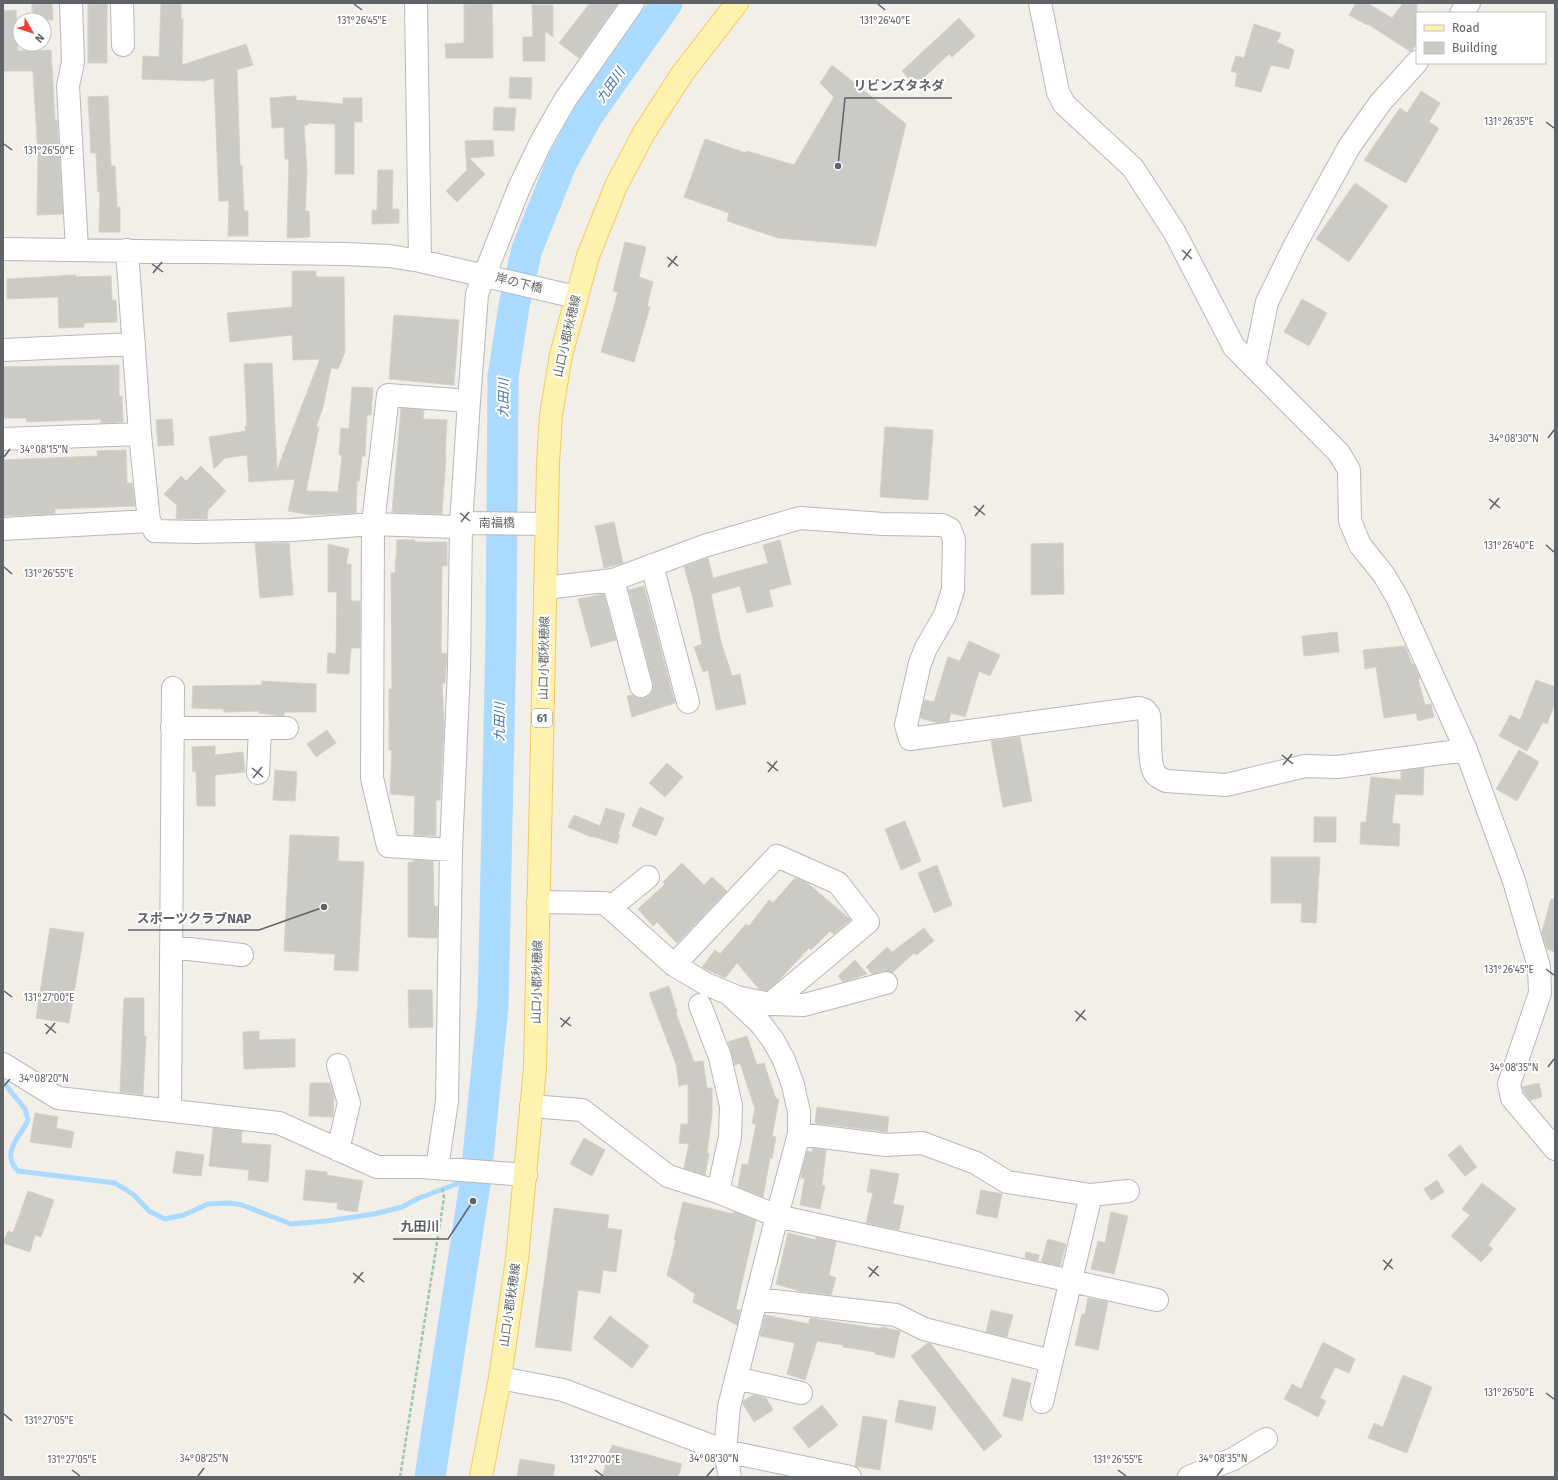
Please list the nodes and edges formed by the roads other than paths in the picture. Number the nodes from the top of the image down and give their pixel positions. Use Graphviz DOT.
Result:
graph roads {
  1 [pos="71,3"];
  2 [pos="122,3"];
  3 [pos="416,3"];
  4 [pos="633,3"];
  5 [pos="737,3"];
  6 [pos="1040,3"];
  7 [pos="1469,3"];
  8 [pos="1462,12"];
  9 [pos="123,45"];
  10 [pos="1416,63"];
  11 [pos="3,249"];
  12 [pos="77,249"];
  13 [pos="127,250"];
  14 [pos="420,261"];
  15 [pos="486,276"];
  16 [pos="576,297"];
  17 [pos="134,344"];
  18 [pos="3,350"];
  19 [pos="1254,366"];
  20 [pos="469,400"];
  21 [pos="140,434"];
  22 [pos="3,438"];
  23 [pos="149,521"];
  24 [pos="373,524"];
  25 [pos="465,524"];
  26 [pos="536,524"];
  27 [pos="3,529"];
  28 [pos="652,565"];
  29 [pos="613,580"];
  30 [pos="545,588"];
  31 [pos="641,686"];
  32 [pos="172,688"];
  33 [pos="688,702"];
  34 [pos="172,728"];
  35 [pos="260,728"];
  36 [pos="287,728"];
  37 [pos="1466,750"];
  38 [pos="258,773"];
  39 [pos="451,850"];
  40 [pos="648,877"];
  41 [pos="538,902"];
  42 [pos="610,908"];
  43 [pos="171,947"];
  44 [pos="242,955"];
  45 [pos="674,965"];
  46 [pos="886,983"];
  47 [pos="729,994"];
  48 [pos="770,1004"];
  49 [pos="700,1005"];
  50 [pos="3,1064"];
  51 [pos="338,1065"];
  52 [pos="531,1106"];
  53 [pos="170,1110"];
  54 [pos="799,1134"];
  55 [pos="1555,1149"];
  56 [pos="338,1150"];
  57 [pos="443,1168"];
  58 [pos="517,1174"];
  59 [pos="1128,1191"];
  60 [pos="718,1192"];
  61 [pos="1091,1195"];
  62 [pos="777,1216"];
  63 [pos="1072,1280"];
  64 [pos="756,1299"];
  65 [pos="1158,1300"];
  66 [pos="1051,1361"];
  67 [pos="500,1378"];
  68 [pos="736,1378"];
  69 [pos="801,1393"];
  70 [pos="1042,1402"];
  71 [pos="1266,1439"];
  72 [pos="725,1451"];
  73 [pos="481,1477"];
  74 [pos="730,1477"];
  75 [pos="850,1477"];
  76 [pos="1189,1477"];
  1 -- 12 [label="street"];
  2 -- 9 [label="street"];
  3 -- 14 [label="street"];
  4 -- 15 [label="street"];
  5 -- 16 [label="main road, 山口小郡秋穂線 / 61"];
  6 -- 19 [label="street"];
  7 -- 8 [label="street"];
  10 -- 19 [label="street"];
  11 -- 12 [label="street, 岸の下橋"];
  12 -- 13 [label="street, 岸の下橋"];
  13 -- 14 [label="street, 岸の下橋"];
  13 -- 17 [label="street"];
  14 -- 15 [label="street, 岸の下橋"];
  15 -- 16 [label="street, 岸の下橋"];
  15 -- 20 [label="street"];
  16 -- 26 [label="main road, 山口小郡秋穂線 / 61"];
  17 -- 18 [label="street"];
  17 -- 21 [label="street"];
  19 -- 37 [label="street"];
  20 -- 24 [label="street"];
  20 -- 25 [label="street"];
  21 -- 22 [label="street"];
  21 -- 23 [label="street"];
  23 -- 24 [label="street, 南福橋"];
  23 -- 27 [label="street"];
  24 -- 25 [label="street, 南福橋"];
  24 -- 39 [label="street"];
  25 -- 26 [label="street, 南福橋"];
  25 -- 39 [label="street"];
  26 -- 30 [label="main road, 山口小郡秋穂線 / 61"];
  28 -- 29 [label="street"];
  28 -- 33 [label="street"];
  28 -- 37 [label="street"];
  29 -- 30 [label="street"];
  29 -- 31 [label="street"];
  30 -- 41 [label="main road, 山口小郡秋穂線 / 61"];
  32 -- 34 [label="street"];
  34 -- 35 [label="street"];
  34 -- 43 [label="street"];
  35 -- 36 [label="street"];
  35 -- 38 [label="street"];
  37 -- 55 [label="street"];
  39 -- 57 [label="street"];
  40 -- 42 [label="street"];
  41 -- 42 [label="street"];
  41 -- 52 [label="main road, 山口小郡秋穂線 / 61"];
  42 -- 45 [label="street"];
  43 -- 44 [label="street"];
  43 -- 53 [label="street"];
  45 -- 47 [label="street"];
  45 -- 48 [label="street"];
  46 -- 48 [label="street"];
  47 -- 48 [label="street"];
  47 -- 54 [label="street"];
  49 -- 60 [label="street"];
  50 -- 53 [label="street"];
  51 -- 56 [label="street"];
  52 -- 58 [label="main road, 山口小郡秋穂線 / 61"];
  52 -- 60 [label="street"];
  53 -- 56 [label="street"];
  54 -- 61 [label="street"];
  54 -- 62 [label="street"];
  56 -- 57 [label="street"];
  57 -- 58 [label="street"];
  58 -- 67 [label="main road, 山口小郡秋穂線 / 61"];
  59 -- 61 [label="street"];
  60 -- 62 [label="street"];
  61 -- 63 [label="street"];
  62 -- 63 [label="street"];
  62 -- 64 [label="street"];
  63 -- 65 [label="street"];
  63 -- 66 [label="street"];
  64 -- 66 [label="street"];
  64 -- 68 [label="street"];
  66 -- 70 [label="street"];
  67 -- 72 [label="street"];
  67 -- 73 [label="main road, 山口小郡秋穂線 / 61"];
  68 -- 69 [label="street"];
  68 -- 72 [label="street"];
  71 -- 76 [label="street"];
  72 -- 74 [label="street"];
  72 -- 75 [label="street"];
}
